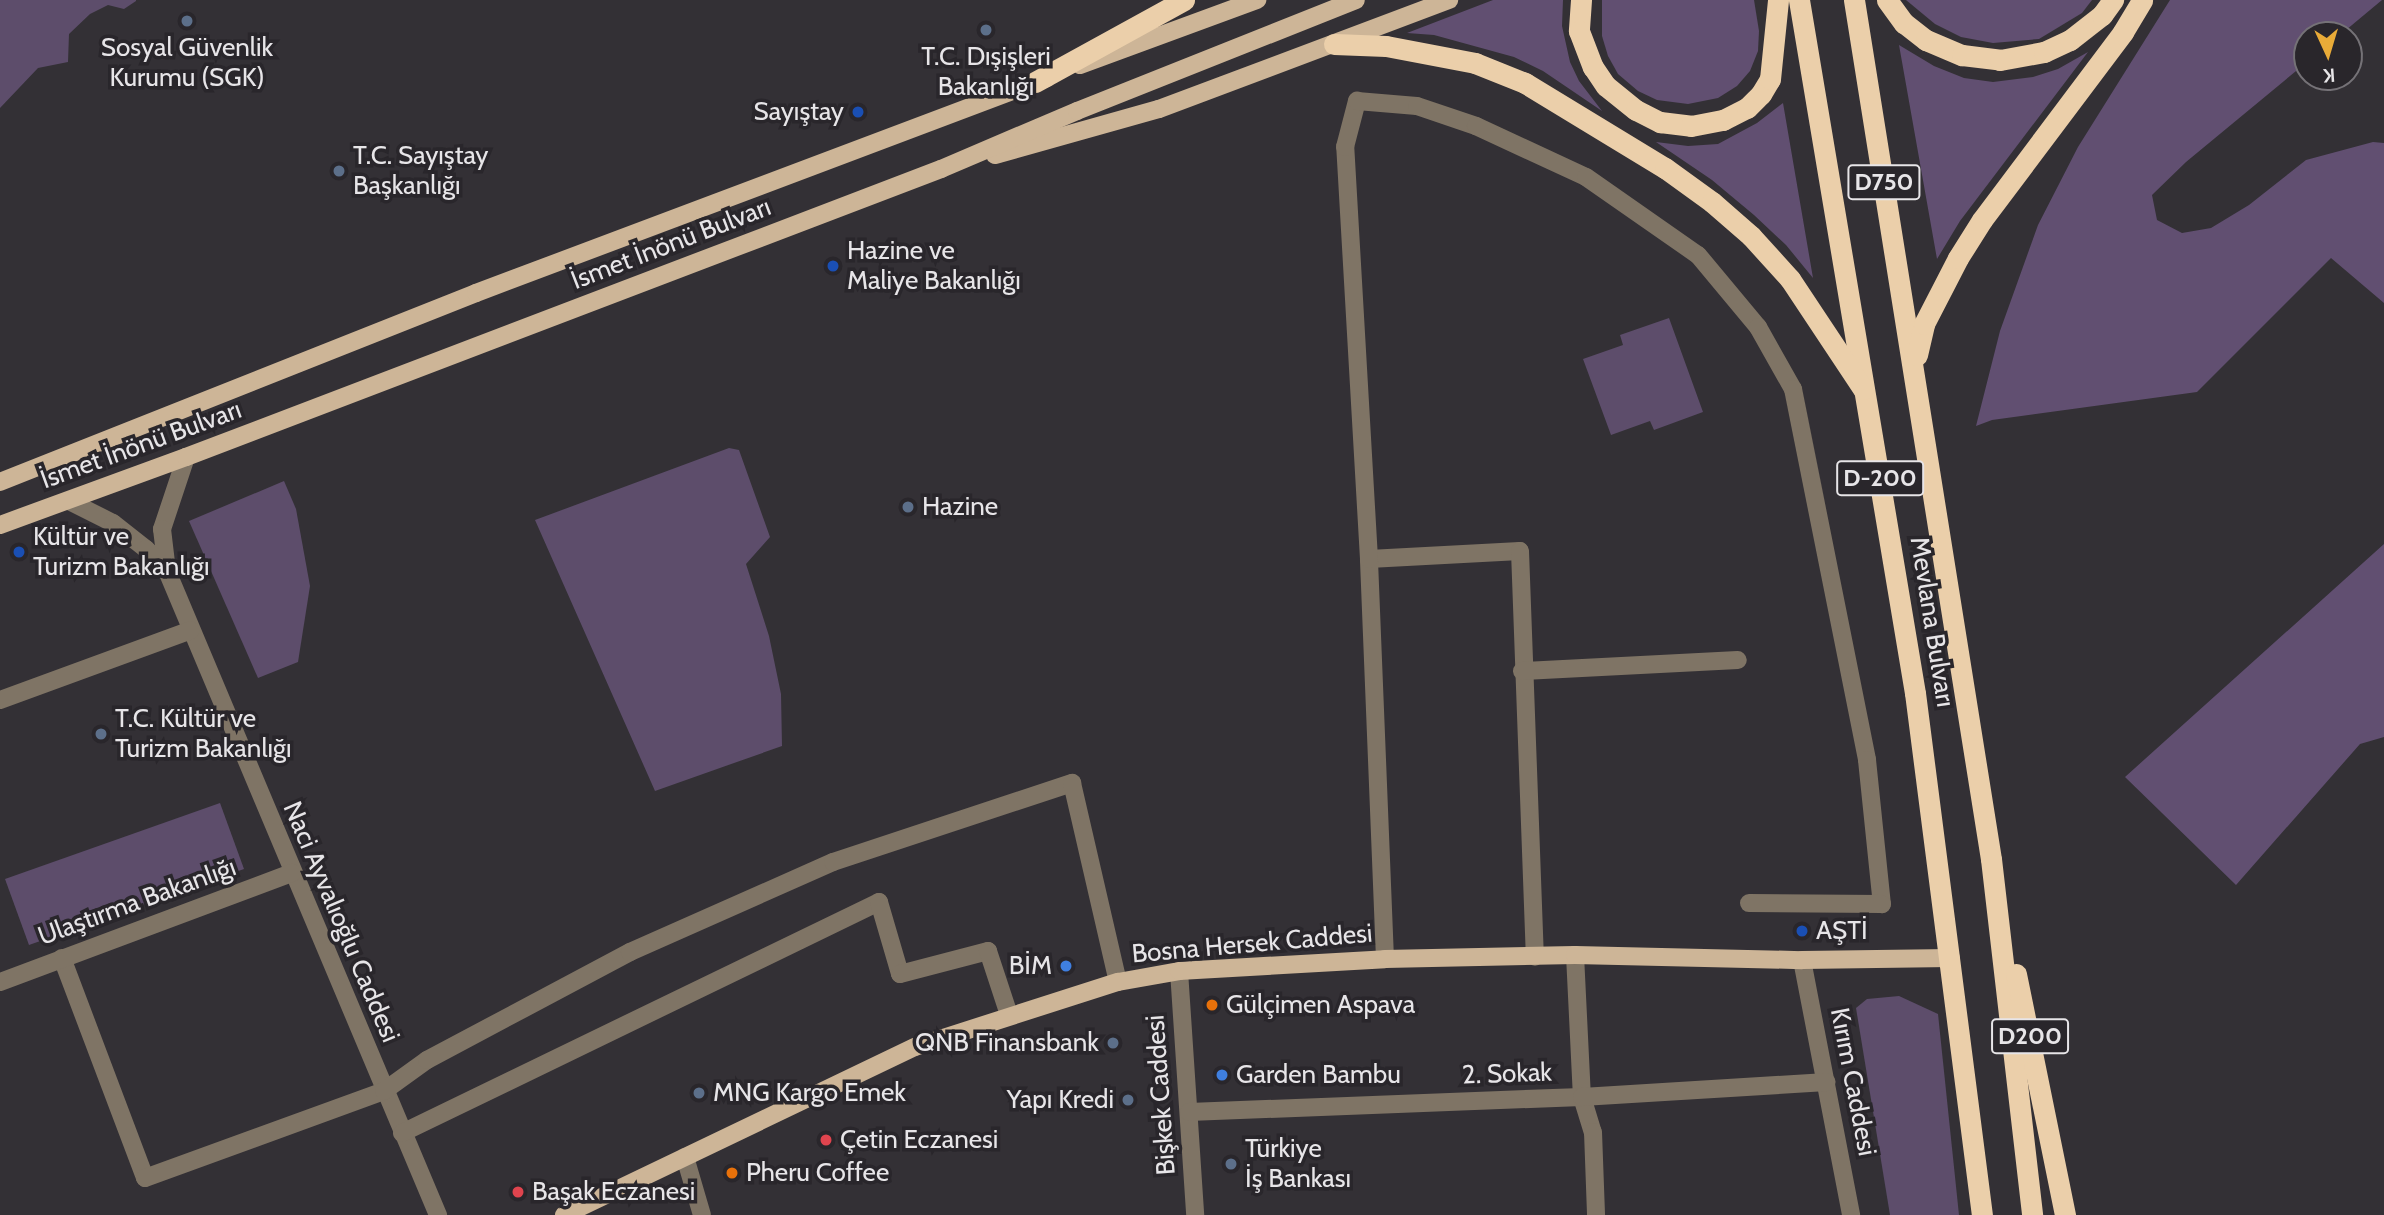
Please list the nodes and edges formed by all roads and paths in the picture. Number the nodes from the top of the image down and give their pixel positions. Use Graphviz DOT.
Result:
graph roads {
  1 [pos="1184,0"];
  2 [pos="1257,0"];
  3 [pos="1356,0"];
  4 [pos="1449,0"];
  5 [pos="1580,0"];
  6 [pos="1778,0"];
  7 [pos="1799,0"];
  8 [pos="1854,0"];
  9 [pos="1887,0"];
  10 [pos="2113,0"];
  11 [pos="2142,0"];
  12 [pos="1335,44"];
  13 [pos="1035,82"];
  14 [pos="941,169"];
  15 [pos="1914,364"];
  16 [pos="1867,394"];
  17 [pos="186,457"];
  18 [pos="0,481"];
  19 [pos="64,502"];
  20 [pos="0,525"];
  21 [pos="0,531"];
  22 [pos="1369,559"];
  23 [pos="167,571"];
  24 [pos="191,630"];
  25 [pos="1738,660"];
  26 [pos="1522,671"];
  27 [pos="0,700"];
  28 [pos="1991,859"];
  29 [pos="292,873"];
  30 [pos="1749,903"];
  31 [pos="1575,955"];
  32 [pos="1535,957"];
  33 [pos="62,958"];
  34 [pos="1951,958"];
  35 [pos="1385,959"];
  36 [pos="1802,960"];
  37 [pos="1179,971"];
  38 [pos="0,982"];
  39 [pos="1118,982"];
  40 [pos="1009,1015"];
  41 [pos="1828,1082"];
  42 [pos="384,1091"];
  43 [pos="1582,1097"];
  44 [pos="1189,1112"];
  45 [pos="402,1133"];
  46 [pos="685,1157"];
  47 [pos="438,1215"];
  48 [pos="564,1215"];
  49 [pos="702,1215"];
  50 [pos="1194,1215"];
  51 [pos="1597,1215"];
  52 [pos="1851,1215"];
  53 [pos="1982,1215"];
  54 [pos="2032,1215"];
  55 [pos="2065,1215"];
  1 -- 13 [label="highway"];
  2 -- 13 [label="main road, İsmet İnönü Bulvarı"];
  3 -- 14 [label="main road, İsmet İnönü Bulvarı"];
  4 -- 12 [label="main road"];
  5 -- 6 [label="highway"];
  7 -- 16 [label="highway, Mevlana Bulvarı / D-200"];
  8 -- 15 [label="highway, Mevlana Bulvarı / D750"];
  9 -- 10 [label="highway"];
  11 -- 15 [label="highway, D-200"];
  12 -- 14 [label="main road"];
  12 -- 16 [label="highway"];
  13 -- 18 [label="main road, İsmet İnönü Bulvarı"];
  14 -- 17 [label="main road, İsmet İnönü Bulvarı"];
  15 -- 28 [label="highway, Mevlana Bulvarı / D-200"];
  16 -- 34 [label="highway, Mevlana Bulvarı / D-200"];
  17 -- 19 [label="main road, İsmet İnönü Bulvarı"];
  17 -- 23 [label="street, Naci Ayvalıoğlu Caddesi"];
  19 -- 20 [label="main road, İsmet İnönü Bulvarı"];
  19 -- 21 [label="main road"];
  19 -- 23 [label="street, Naci Ayvalıoğlu Caddesi"];
  22 -- 26 [label="street"];
  22 -- 30 [label="street"];
  22 -- 35 [label="street"];
  23 -- 24 [label="street, Naci Ayvalıoğlu Caddesi"];
  24 -- 27 [label="street"];
  24 -- 29 [label="street, Naci Ayvalıoğlu Caddesi"];
  25 -- 26 [label="street"];
  26 -- 32 [label="street"];
  28 -- 54 [label="highway, Mevlana Bulvarı"];
  28 -- 55 [label="highway, D200"];
  29 -- 33 [label="street, Ulaştırma Bakanlığı"];
  29 -- 42 [label="street, Naci Ayvalıoğlu Caddesi"];
  31 -- 32 [label="main road, Bosna Hersek Caddesi"];
  31 -- 36 [label="main road, Bosna Hersek Caddesi"];
  31 -- 43 [label="street"];
  32 -- 35 [label="main road, Bosna Hersek Caddesi"];
  33 -- 38 [label="street, Ulaştırma Bakanlığı"];
  33 -- 42 [label="street"];
  34 -- 36 [label="main road, Bosna Hersek Caddesi"];
  34 -- 53 [label="highway, Mevlana Bulvarı / D200"];
  35 -- 37 [label="main road, Bosna Hersek Caddesi"];
  36 -- 41 [label="street, Kırım Caddesi"];
  37 -- 39 [label="main road, Bosna Hersek Caddesi"];
  37 -- 44 [label="street, Bişkek Caddesi"];
  39 -- 40 [label="main road, Bosna Hersek Caddesi"];
  39 -- 42 [label="street"];
  40 -- 45 [label="street"];
  40 -- 46 [label="main road, Bosna Hersek Caddesi"];
  41 -- 43 [label="street, 2. Sokak"];
  41 -- 52 [label="street, Kırım Caddesi"];
  42 -- 45 [label="street, Naci Ayvalıoğlu Caddesi"];
  43 -- 44 [label="street, 2. Sokak"];
  43 -- 51 [label="street"];
  44 -- 50 [label="street, Bişkek Caddesi"];
  45 -- 47 [label="street, Naci Ayvalıoğlu Caddesi"];
  46 -- 48 [label="main road, Bosna Hersek Caddesi"];
  46 -- 49 [label="street"];
}
